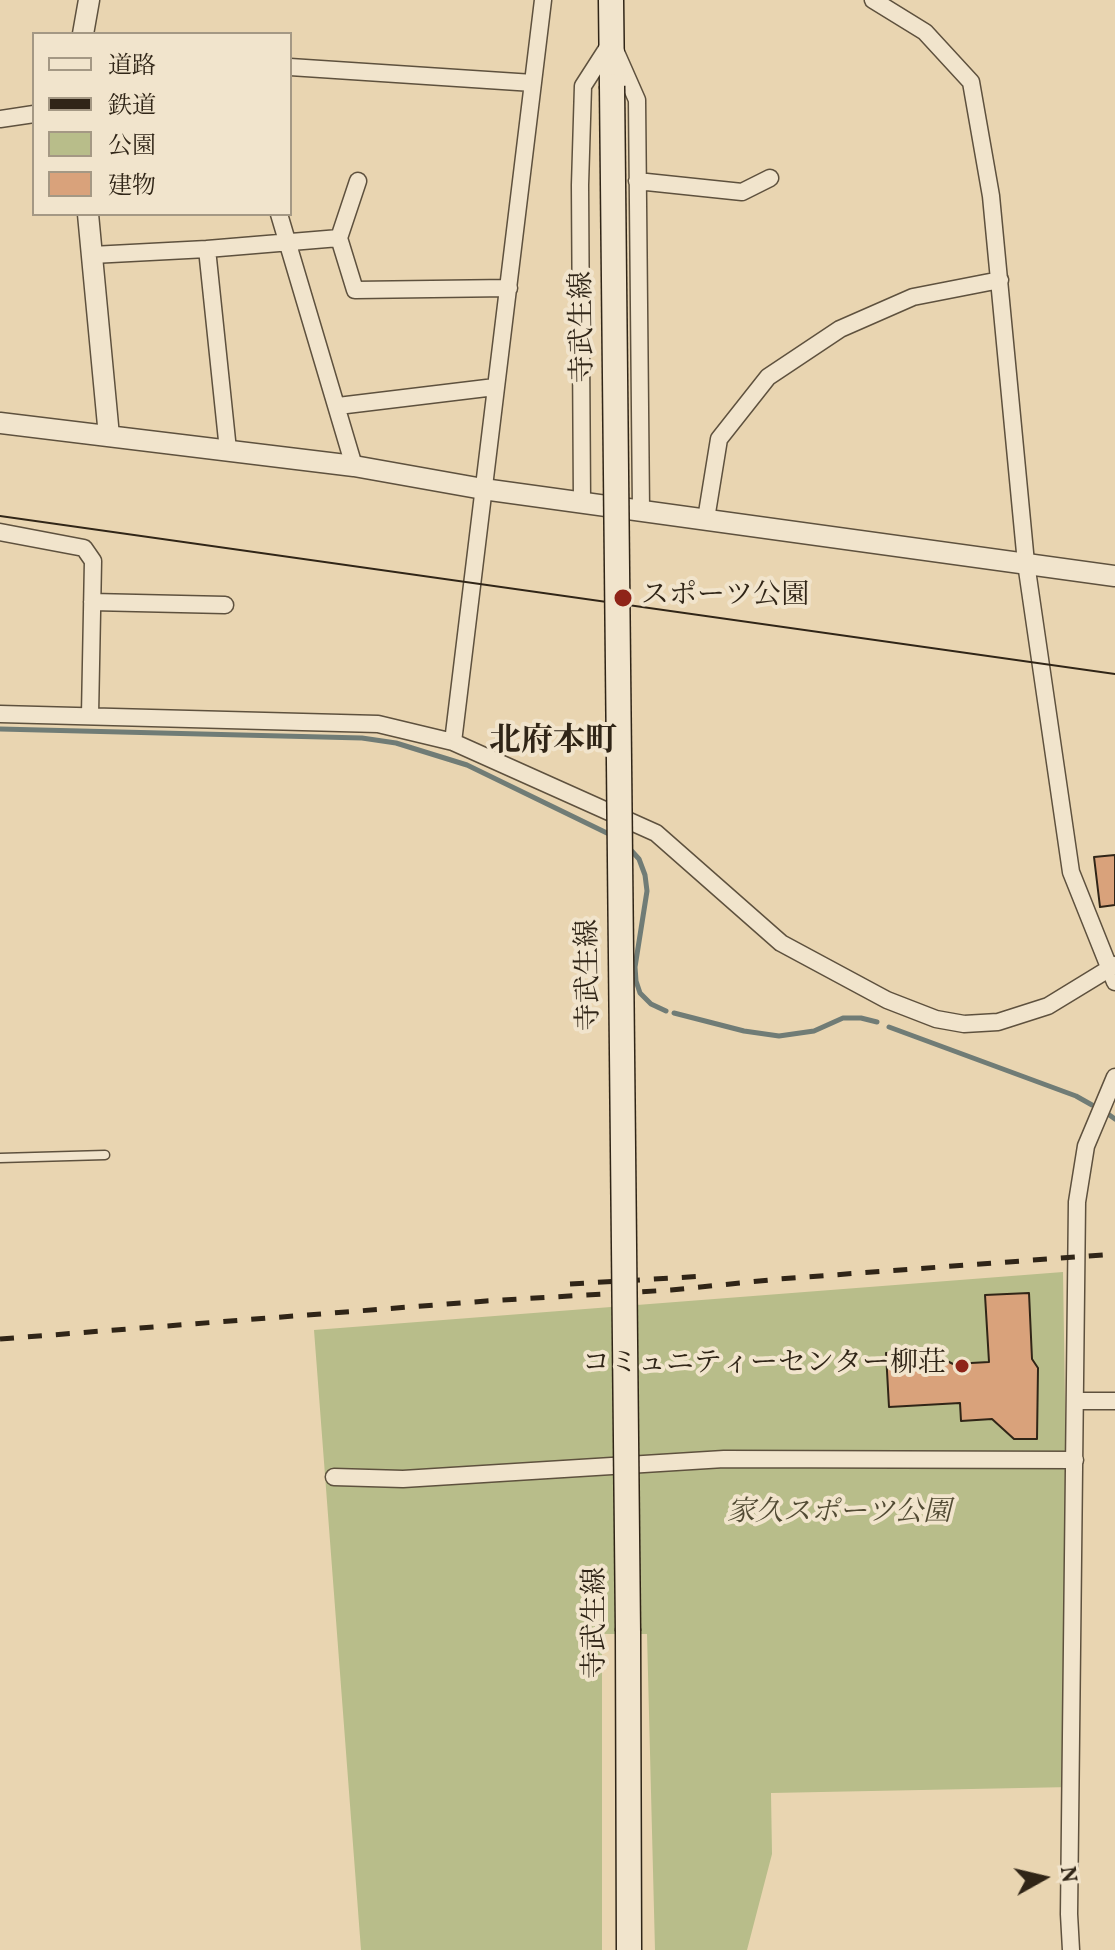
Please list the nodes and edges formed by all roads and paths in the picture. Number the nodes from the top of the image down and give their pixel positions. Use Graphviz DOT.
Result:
graph roads {
  1 [pos="89,0"];
  2 [pos="543,0"];
  3 [pos="611,0"];
  4 [pos="873,0"];
  5 [pos="83,32"];
  6 [pos="612,41"];
  7 [pos="292,67"];
  8 [pos="533,83"];
  9 [pos="32,114"];
  10 [pos="0,119"];
  11 [pos="770,178"];
  12 [pos="358,181"];
  13 [pos="637,181"];
  14 [pos="88,216"];
  15 [pos="280,216"];
  16 [pos="339,238"];
  17 [pos="287,243"];
  18 [pos="207,249"];
  19 [pos="92,255"];
  20 [pos="1000,280"];
  21 [pos="509,288"];
  22 [pos="495,387"];
  23 [pos="338,406"];
  24 [pos="0,423"];
  25 [pos="109,436"];
  26 [pos="228,450"];
  27 [pos="354,466"];
  28 [pos="483,489"];
  29 [pos="582,502"];
  30 [pos="641,510"];
  31 [pos="706,519"];
  32 [pos="0,532"];
  33 [pos="1026,563"];
  34 [pos="1115,576"];
  35 [pos="92,602"];
  36 [pos="225,605"];
  37 [pos="0,714"];
  38 [pos="90,715"];
  39 [pos="453,742"];
  40 [pos="1113,971"];
  41 [pos="1115,1077"];
  42 [pos="105,1155"];
  43 [pos="0,1158"];
  44 [pos="1075,1401"];
  45 [pos="1115,1401"];
  46 [pos="1075,1460"];
  47 [pos="334,1477"];
  48 [pos="629,1950"];
  49 [pos="1071,1950"];
  1 -- 5 [label="street"];
  2 -- 8 [label="street"];
  3 -- 6 [label="main road, 寺武生線"];
  4 -- 20 [label="street"];
  6 -- 13 [label="street"];
  6 -- 29 [label="street"];
  6 -- 48 [label="main road, 寺武生線, bridge"];
  7 -- 8 [label="street"];
  8 -- 21 [label="street"];
  9 -- 10 [label="street"];
  11 -- 13 [label="street"];
  12 -- 16 [label="street"];
  13 -- 30 [label="street"];
  14 -- 19 [label="street"];
  15 -- 17 [label="street"];
  16 -- 17 [label="street"];
  16 -- 21 [label="street"];
  17 -- 18 [label="street"];
  17 -- 23 [label="street"];
  18 -- 19 [label="street"];
  18 -- 26 [label="street"];
  19 -- 25 [label="street"];
  20 -- 31 [label="street"];
  20 -- 33 [label="street"];
  21 -- 22 [label="street"];
  22 -- 23 [label="street"];
  22 -- 28 [label="street"];
  23 -- 27 [label="street"];
  24 -- 25 [label="street"];
  25 -- 26 [label="street"];
  26 -- 27 [label="street"];
  27 -- 28 [label="street"];
  28 -- 29 [label="street"];
  28 -- 39 [label="street"];
  29 -- 30 [label="street"];
  30 -- 31 [label="street"];
  31 -- 33 [label="street"];
  32 -- 35 [label="street"];
  33 -- 34 [label="street"];
  33 -- 40 [label="street"];
  35 -- 36 [label="street"];
  35 -- 38 [label="street"];
  37 -- 38 [label="street"];
  38 -- 39 [label="street"];
  39 -- 40 [label="street"];
  41 -- 44 [label="street"];
  42 -- 43 [label="lane"];
  44 -- 45 [label="street"];
  44 -- 46 [label="street"];
  46 -- 47 [label="street"];
  46 -- 49 [label="street"];
}
